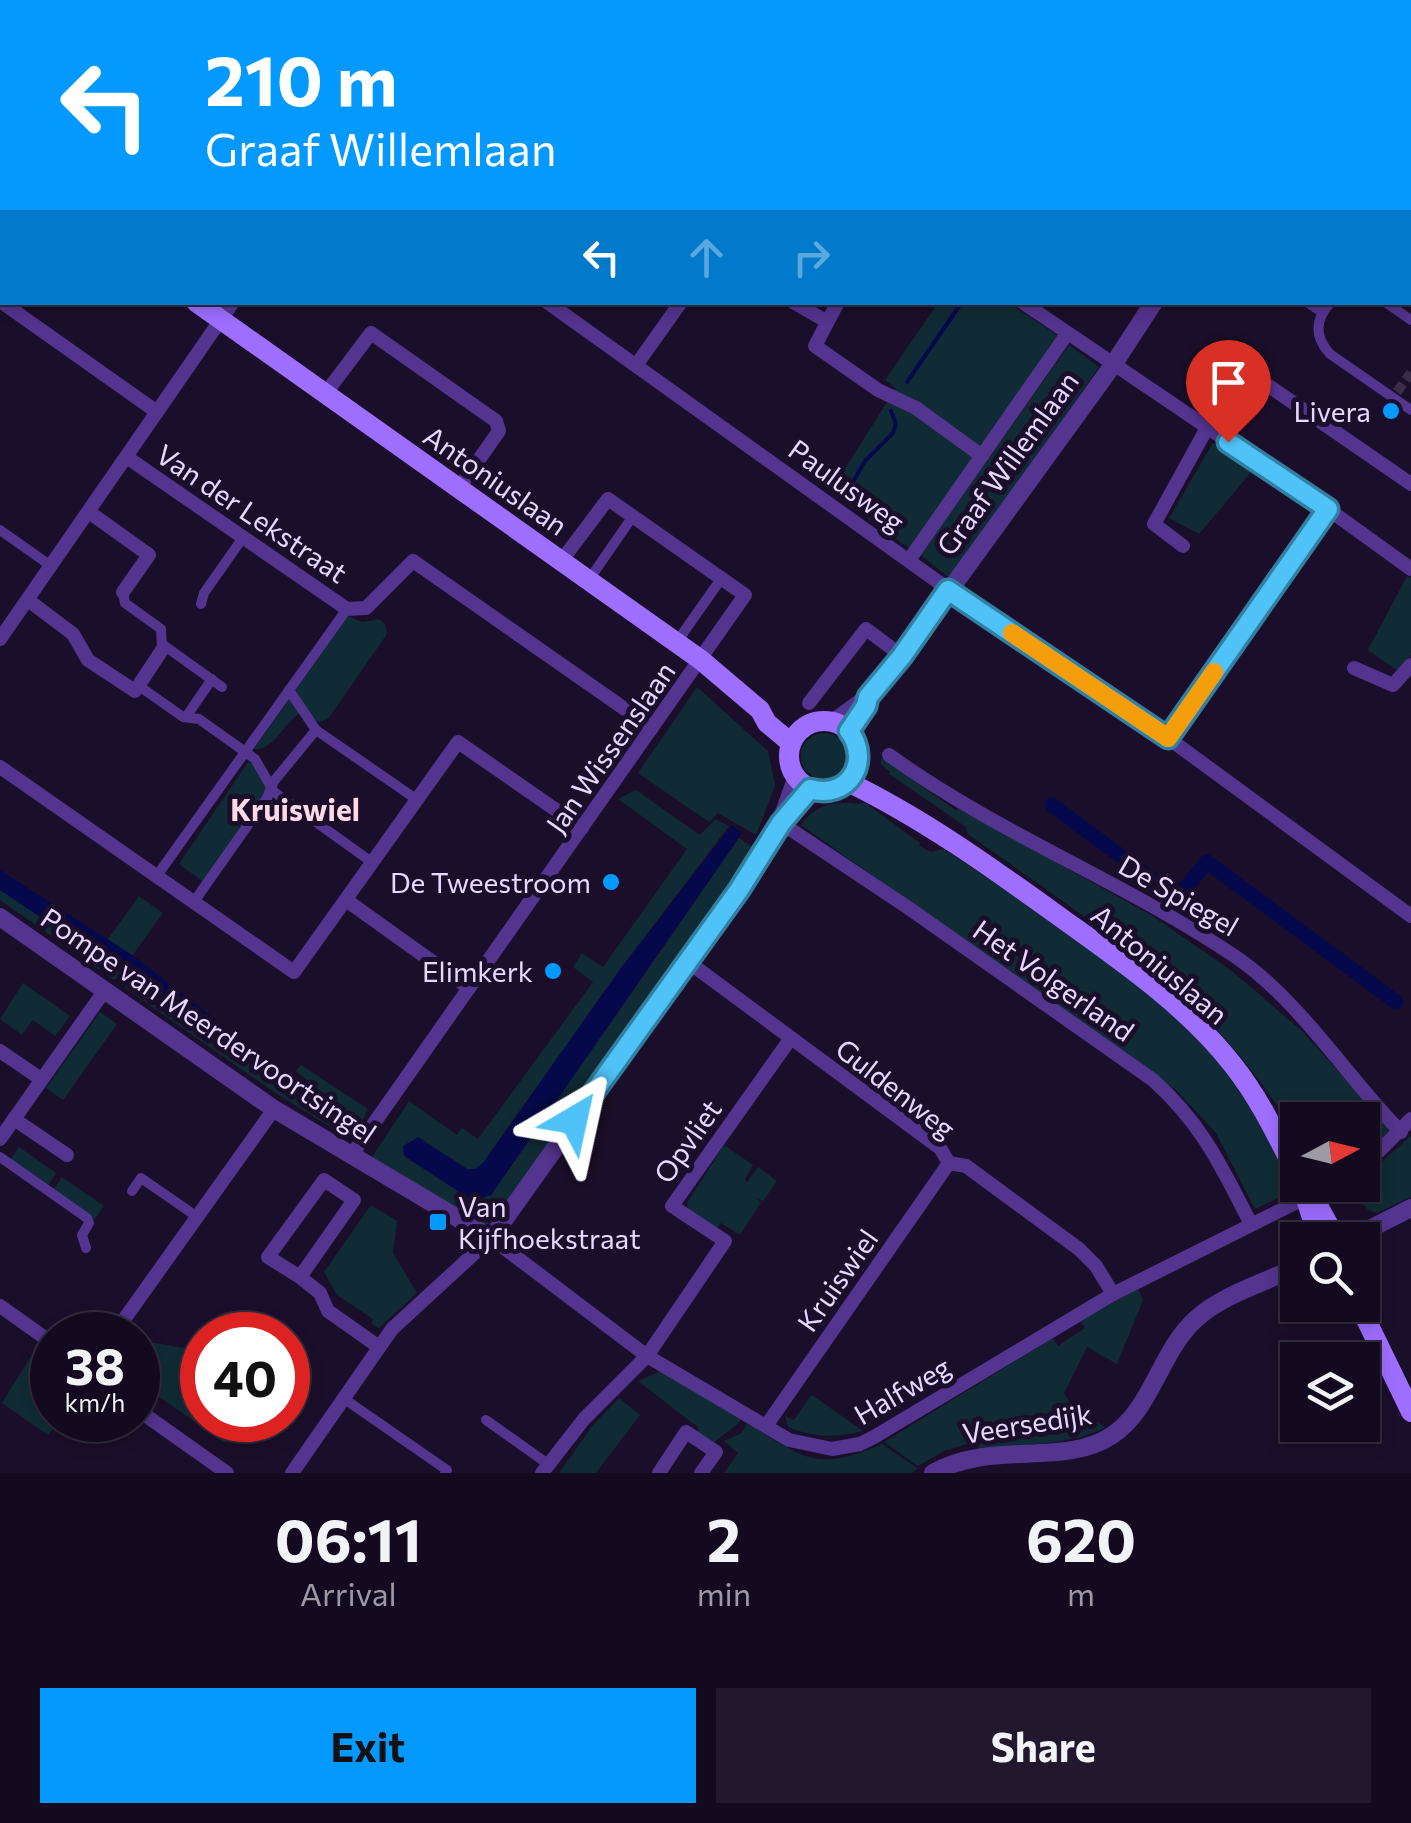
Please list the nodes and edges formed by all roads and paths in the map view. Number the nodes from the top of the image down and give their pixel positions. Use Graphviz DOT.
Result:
graph roads {
  1 [pos="6,305"];
  2 [pos="200,305"];
  3 [pos="231,305"];
  4 [pos="551,305"];
  5 [pos="678,305"];
  6 [pos="798,305"];
  7 [pos="836,305"];
  8 [pos="1026,305"];
  9 [pos="1152,305"];
  10 [pos="1312,305"];
  11 [pos="1328,305"];
  12 [pos="1388,305"];
  13 [pos="1322,312"];
  14 [pos="220,320"];
  15 [pos="1411,320"];
  16 [pos="826,321"];
  17 [pos="1067,334"];
  18 [pos="636,364"];
  19 [pos="1113,364"];
  20 [pos="324,394"];
  21 [pos="1411,410"];
  22 [pos="156,412"];
  23 [pos="1207,428"];
  24 [pos="982,456"];
  25 [pos="128,458"];
  26 [pos="1411,484"];
  27 [pos="459,488"];
  28 [pos="1328,509"];
  29 [pos="89,512"];
  30 [pos="633,516"];
  31 [pos="0,530"];
  32 [pos="244,536"];
  33 [pos="1183,546"];
  34 [pos="398,549"];
  35 [pos="562,560"];
  36 [pos="909,560"];
  37 [pos="414,561"];
  38 [pos="51,566"];
  39 [pos="1411,569"];
  40 [pos="595,571"];
  41 [pos="721,578"];
  42 [pos="948,590"];
  43 [pos="123,592"];
  44 [pos="28,600"];
  45 [pos="201,604"];
  46 [pos="347,609"];
  47 [pos="684,633"];
  48 [pos="0,639"];
  49 [pos="162,647"];
  50 [pos="902,656"];
  51 [pos="701,660"];
  52 [pos="1411,665"];
  53 [pos="1354,668"];
  54 [pos="139,686"];
  55 [pos="289,690"];
  56 [pos="810,704"];
  57 [pos="186,717"];
  58 [pos="841,727"];
  59 [pos="652,728"];
  60 [pos="316,730"];
  61 [pos="796,736"];
  62 [pos="1168,738"];
  63 [pos="246,752"];
  64 [pos="889,755"];
  65 [pos="0,767"];
  66 [pos="853,775"];
  67 [pos="803,784"];
  68 [pos="271,786"];
  69 [pos="416,799"];
  70 [pos="781,823"];
  71 [pos="582,828"];
  72 [pos="373,863"];
  73 [pos="156,877"];
  74 [pos="346,900"];
  75 [pos="193,903"];
  76 [pos="1411,916"];
  77 [pos="0,917"];
  78 [pos="688,961"];
  79 [pos="468,988"];
  80 [pos="105,990"];
  81 [pos="791,1038"];
  82 [pos="0,1051"];
  83 [pos="41,1079"];
  84 [pos="274,1109"];
  85 [pos="14,1119"];
  86 [pos="1411,1119"];
  87 [pos="1401,1132"];
  88 [pos="0,1139"];
  89 [pos="1280,1145"];
  90 [pos="1380,1151"];
  91 [pos="67,1155"];
  92 [pos="351,1156"];
  93 [pos="0,1157"];
  94 [pos="949,1164"];
  95 [pos="132,1190"];
  96 [pos="1281,1202"];
  97 [pos="1411,1208"];
  98 [pos="196,1216"];
  99 [pos="1250,1224"];
  100 [pos="1380,1224"];
  101 [pos="491,1238"];
  102 [pos="86,1248"];
  103 [pos="1280,1274"];
  104 [pos="300,1277"];
  105 [pos="1113,1294"];
  106 [pos="0,1306"];
  107 [pos="129,1312"];
  108 [pos="1367,1322"];
  109 [pos="30,1328"];
  110 [pos="379,1347"];
  111 [pos="647,1356"];
  112 [pos="343,1398"];
  113 [pos="1411,1412"];
  114 [pos="486,1420"];
  115 [pos="160,1426"];
  116 [pos="766,1426"];
  117 [pos="545,1468"];
  118 [pos="446,1472"];
  119 [pos="227,1473"];
  120 [pos="292,1473"];
  121 [pos="658,1473"];
  122 [pos="701,1473"];
  123 [pos="933,1473"];
  1 -- 22 [label="street"];
  2 -- 14 [label="main road, Antoniuslaan"];
  3 -- 14 [label="street"];
  4 -- 18 [label="street, Paulusweg"];
  5 -- 18 [label="street"];
  6 -- 16 [label="street"];
  7 -- 16 [label="street"];
  8 -- 17 [label="street"];
  9 -- 19 [label="street, Graaf Willemlaan"];
  10 -- 13 [label="street"];
  11 -- 13 [label="street"];
  12 -- 15 [label="street"];
  13 -- 21 [label="street"];
  14 -- 20 [label="main road, Antoniuslaan"];
  14 -- 22 [label="street"];
  16 -- 24 [label="street, Graaf Willemlaan"];
  17 -- 19 [label="street"];
  17 -- 24 [label="street, Graaf Willemlaan"];
  18 -- 36 [label="street, Paulusweg"];
  19 -- 23 [label="street"];
  19 -- 42 [label="street, Graaf Willemlaan"];
  20 -- 27 [label="main road, Antoniuslaan"];
  20 -- 27 [label="street"];
  22 -- 25 [label="street"];
  23 -- 26 [label="street"];
  23 -- 28 [label="street"];
  23 -- 33 [label="street"];
  24 -- 36 [label="street, Graaf Willemlaan"];
  25 -- 29 [label="street"];
  25 -- 32 [label="street, Van der Lekstraat"];
  27 -- 35 [label="main road, Antoniuslaan"];
  28 -- 39 [label="street"];
  28 -- 62 [label="street"];
  29 -- 38 [label="street"];
  29 -- 43 [label="street"];
  30 -- 35 [label="street"];
  30 -- 40 [label="street"];
  30 -- 41 [label="street"];
  31 -- 38 [label="street"];
  32 -- 45 [label="street"];
  32 -- 46 [label="street, Van der Lekstraat"];
  34 -- 37 [label="street"];
  35 -- 51 [label="main road, Antoniuslaan"];
  36 -- 42 [label="street, Paulusweg"];
  37 -- 46 [label="street, Van der Lekstraat"];
  37 -- 59 [label="street"];
  38 -- 44 [label="street"];
  41 -- 47 [label="street"];
  41 -- 51 [label="street, Jan Wissenslaan"];
  42 -- 50 [label="street, Graaf Willemlaan"];
  42 -- 62 [label="street, Paulusweg"];
  43 -- 49 [label="street"];
  44 -- 48 [label="street"];
  44 -- 54 [label="street"];
  46 -- 55 [label="street, Van der Lekstraat"];
  49 -- 54 [label="street"];
  49 -- 57 [label="street"];
  50 -- 56 [label="street"];
  50 -- 58 [label="street, Graaf Willemlaan"];
  51 -- 59 [label="street, Jan Wissenslaan"];
  51 -- 61 [label="main road, Antoniuslaan"];
  52 -- 53 [label="street"];
  54 -- 57 [label="street"];
  55 -- 60 [label="street"];
  55 -- 63 [label="street, Van der Lekstraat"];
  57 -- 63 [label="street"];
  58 -- 61 [label="main road"];
  58 -- 66 [label="main road"];
  59 -- 71 [label="street, Jan Wissenslaan"];
  60 -- 68 [label="street"];
  60 -- 69 [label="street"];
  61 -- 67 [label="main road"];
  62 -- 76 [label="street, Paulusweg"];
  63 -- 68 [label="street"];
  63 -- 73 [label="street, Van der Lekstraat"];
  64 -- 87 [label="street, De Spiegel"];
  65 -- 73 [label="street"];
  66 -- 67 [label="main road"];
  66 -- 89 [label="main road, Antoniuslaan"];
  67 -- 70 [label="street"];
  68 -- 72 [label="street"];
  68 -- 75 [label="street"];
  69 -- 71 [label="street"];
  69 -- 72 [label="street"];
  70 -- 78 [label="street"];
  70 -- 99 [label="street, Het Volgerland"];
  71 -- 79 [label="street, Jan Wissenslaan"];
  72 -- 74 [label="street"];
  73 -- 75 [label="street"];
  74 -- 75 [label="street"];
  74 -- 79 [label="street"];
  77 -- 80 [label="street, Pompe van Meerdervoortsingel"];
  78 -- 81 [label="street, Guldenweg"];
  78 -- 101 [label="street"];
  79 -- 92 [label="street, Jan Wissenslaan"];
  80 -- 83 [label="street"];
  80 -- 84 [label="street, Pompe van Meerdervoortsingel"];
  81 -- 94 [label="street, Guldenweg"];
  81 -- 111 [label="street, Opvliet"];
  82 -- 83 [label="street"];
  83 -- 85 [label="street"];
  84 -- 92 [label="street, Pompe van Meerdervoortsingel"];
  84 -- 98 [label="street"];
  85 -- 88 [label="street"];
  85 -- 91 [label="street"];
  86 -- 87 [label="street"];
  87 -- 90 [label="street"];
  92 -- 101 [label="street, Pompe van Meerdervoortsingel"];
  93 -- 102 [label="street"];
  94 -- 105 [label="street, Guldenweg"];
  94 -- 116 [label="street, Kruiswiel"];
  95 -- 98 [label="street"];
  96 -- 99 [label="street, Halfweg"];
  97 -- 100 [label="street"];
  98 -- 107 [label="street"];
  99 -- 105 [label="street, Halfweg"];
  101 -- 110 [label="street"];
  101 -- 111 [label="street, Halfweg"];
  103 -- 123 [label="street, Veersedijk"];
  104 -- 104 [label="street"];
  104 -- 110 [label="street"];
  105 -- 116 [label="street, Halfweg"];
  106 -- 109 [label="street"];
  108 -- 113 [label="main road"];
  110 -- 112 [label="street"];
  111 -- 116 [label="street, Halfweg"];
  111 -- 117 [label="street"];
  112 -- 118 [label="street"];
  112 -- 120 [label="street"];
  114 -- 117 [label="street"];
  115 -- 119 [label="street"];
  121 -- 122 [label="street"];
}
